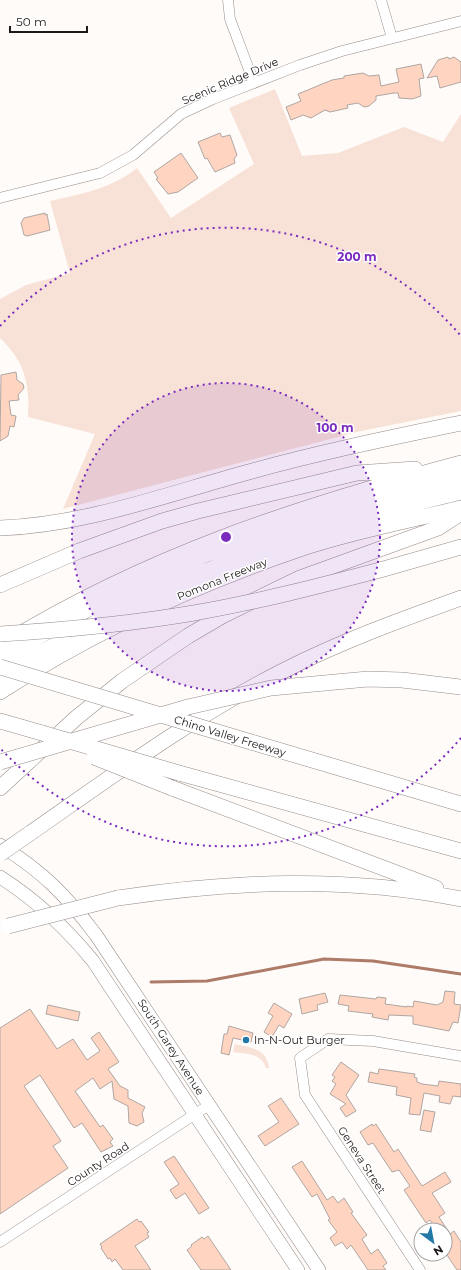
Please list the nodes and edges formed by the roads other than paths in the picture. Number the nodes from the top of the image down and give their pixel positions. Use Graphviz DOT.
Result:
graph roads {
  1 [pos="228,0"];
  2 [pos="381,0"];
  3 [pos="461,20"];
  4 [pos="392,38"];
  5 [pos="254,83"];
  6 [pos="0,198"];
  7 [pos="461,423"];
  8 [pos="456,465"];
  9 [pos="461,477"];
  10 [pos="461,492"];
  11 [pos="461,508"];
  12 [pos="461,514"];
  13 [pos="0,528"];
  14 [pos="461,548"];
  15 [pos="0,585"];
  16 [pos="461,598"];
  17 [pos="0,634"];
  18 [pos="0,646"];
  19 [pos="0,660"];
  20 [pos="0,667"];
  21 [pos="0,678"];
  22 [pos="461,687"];
  23 [pos="0,692"];
  24 [pos="0,721"];
  25 [pos="42,733"];
  26 [pos="0,762"];
  27 [pos="353,772"];
  28 [pos="0,788"];
  29 [pos="461,795"];
  30 [pos="461,804"];
  31 [pos="0,845"];
  32 [pos="461,851"];
  33 [pos="0,854"];
  34 [pos="0,877"];
  35 [pos="461,898"];
  36 [pos="4,928"];
  37 [pos="461,1056"];
  38 [pos="209,1105"];
  39 [pos="195,1115"];
  40 [pos="0,1242"];
  41 [pos="298,1270"];
  42 [pos="319,1270"];
  43 [pos="420,1270"];
  1 -- 5 [label="street"];
  2 -- 4 [label="street"];
  3 -- 4 [label="street, Scenic Ridge Drive"];
  4 -- 5 [label="street, Scenic Ridge Drive"];
  5 -- 6 [label="street, Scenic Ridge Drive"];
  7 -- 13 [label="highway"];
  8 -- 15 [label="highway"];
  8 -- 18 [label="highway"];
  9 -- 19 [label="highway"];
  10 -- 21 [label="highway"];
  11 -- 23 [label="highway, Pomona Freeway"];
  12 -- 28 [label="highway"];
  14 -- 17 [label="highway, bridge"];
  16 -- 33 [label="highway, bridge"];
  20 -- 27 [label="highway, Chino Valley Freeway, bridge"];
  22 -- 26 [label="highway, bridge"];
  24 -- 25 [label="highway"];
  25 -- 32 [label="highway, bridge"];
  25 -- 35 [label="highway, bridge"];
  27 -- 29 [label="highway"];
  27 -- 30 [label="highway, Chino Valley Freeway"];
  31 -- 38 [label="main road, South Garey Avenue"];
  34 -- 39 [label="main road, South Garey Avenue"];
  35 -- 36 [label="highway, bridge"];
  37 -- 43 [label="street, Geneva Street"];
  38 -- 39 [label="street, County Road"];
  38 -- 42 [label="main road, South Garey Avenue"];
  39 -- 40 [label="street, County Road"];
  39 -- 41 [label="main road, South Garey Avenue"];
}
